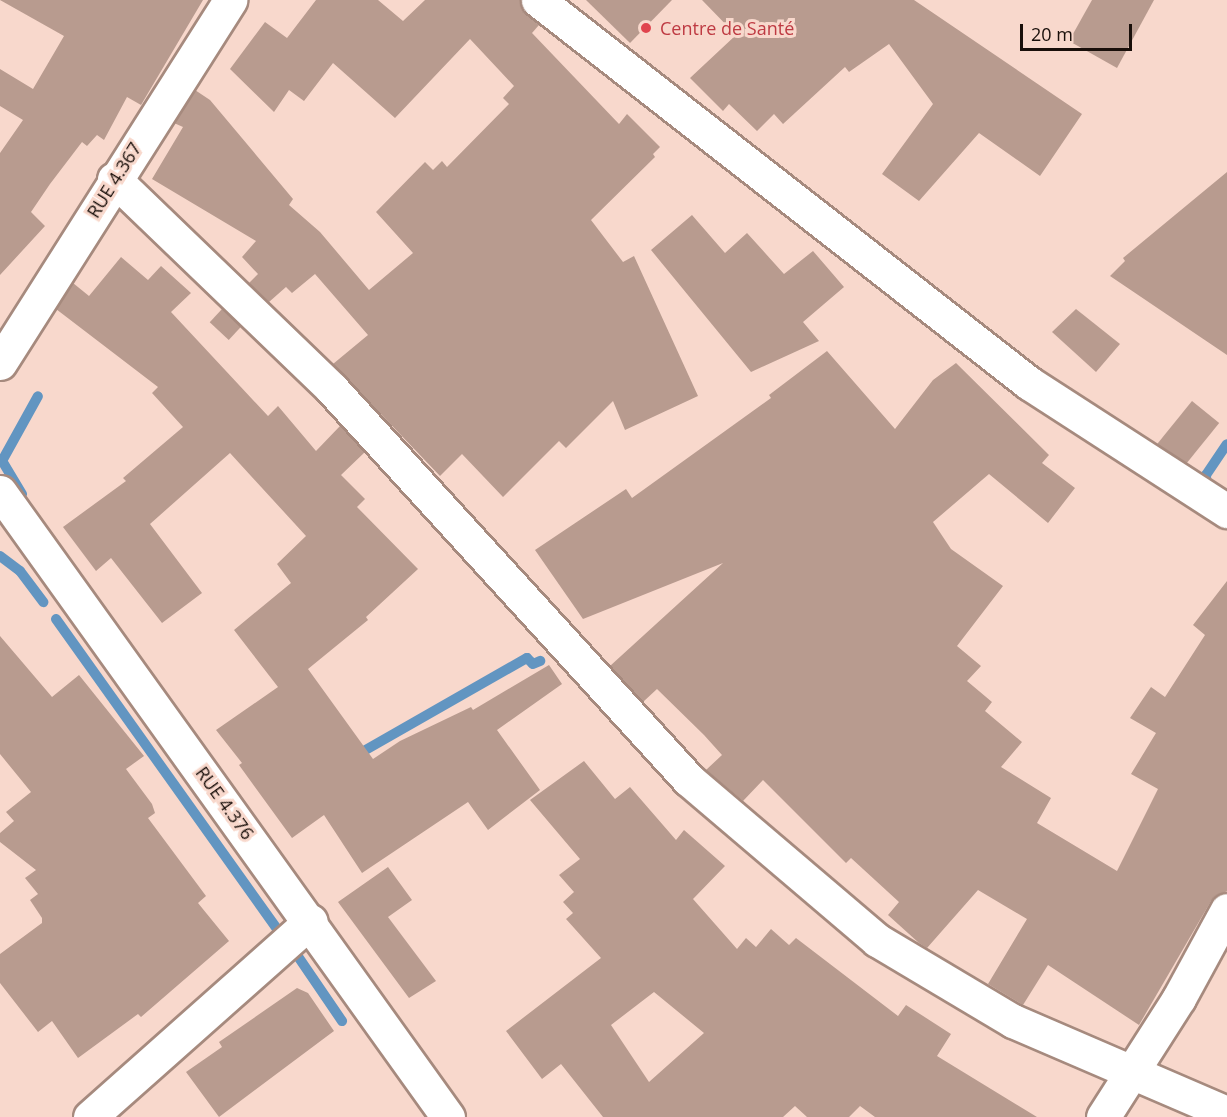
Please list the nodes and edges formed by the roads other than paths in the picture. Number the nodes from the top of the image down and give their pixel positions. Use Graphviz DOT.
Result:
graph roads {
  1 [pos="230,0"];
  2 [pos="538,0"];
  3 [pos="114,179"];
  4 [pos="3,352"];
  5 [pos="0,492"];
  6 [pos="1227,511"];
  7 [pos="1227,910"];
  8 [pos="310,921"];
  9 [pos="1132,1072"];
  10 [pos="1227,1113"];
  11 [pos="90,1117"];
  12 [pos="448,1117"];
  13 [pos="1103,1117"];
  1 -- 3 [label="street, RUE 4.367"];
  2 -- 6 [label="street"];
  3 -- 4 [label="street, RUE 4.367"];
  3 -- 9 [label="street"];
  5 -- 8 [label="street, RUE 4.376"];
  7 -- 9 [label="street"];
  8 -- 11 [label="street"];
  8 -- 12 [label="street, RUE 4.376"];
  9 -- 10 [label="street"];
  9 -- 13 [label="street"];
}
